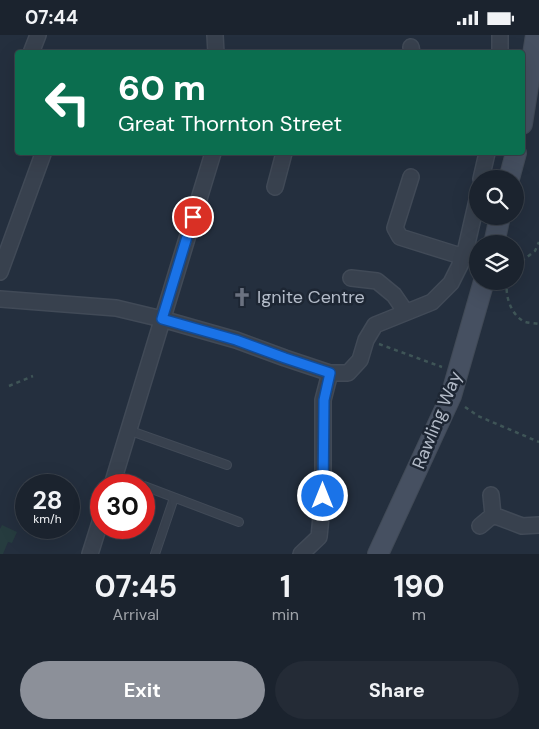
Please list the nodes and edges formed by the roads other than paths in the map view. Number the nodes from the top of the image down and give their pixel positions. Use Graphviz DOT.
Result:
graph roads {
  1 [pos="38,35"];
  2 [pos="215,35"];
  3 [pos="500,35"];
  4 [pos="536,35"];
  5 [pos="32,50"];
  6 [pos="216,50"];
  7 [pos="500,50"];
  8 [pos="525,105"];
  9 [pos="44,155"];
  10 [pos="212,155"];
  11 [pos="283,155"];
  12 [pos="487,155"];
  13 [pos="516,155"];
  14 [pos="483,170"];
  15 [pos="512,170"];
  16 [pos="411,177"];
  17 [pos="275,187"];
  18 [pos="471,225"];
  19 [pos="464,257"];
  20 [pos="0,272"];
  21 [pos="351,278"];
  22 [pos="481,290"];
  23 [pos="0,299"];
  24 [pos="406,311"];
  25 [pos="162,319"];
  26 [pos="330,373"];
  27 [pos="128,430"];
  28 [pos="227,465"];
  29 [pos="115,474"];
  30 [pos="155,491"];
  31 [pos="491,495"];
  32 [pos="174,498"];
  33 [pos="493,515"];
  34 [pos="239,522"];
  35 [pos="539,525"];
  36 [pos="480,526"];
  37 [pos="95,539"];
  38 [pos="90,554"];
  39 [pos="154,554"];
  40 [pos="301,554"];
  41 [pos="378,554"];
  1 -- 5 [label="street"];
  2 -- 6 [label="street"];
  3 -- 7 [label="street"];
  4 -- 8 [label="street"];
  9 -- 20 [label="street"];
  10 -- 25 [label="street"];
  11 -- 17 [label="street"];
  12 -- 14 [label="street"];
  13 -- 15 [label="street"];
  16 -- 19 [label="street"];
  18 -- 19 [label="street"];
  19 -- 24 [label="street"];
  21 -- 24 [label="street"];
  22 -- 41 [label="street, Rawling Way"];
  23 -- 25 [label="street"];
  24 -- 26 [label="street"];
  25 -- 26 [label="street"];
  25 -- 27 [label="street"];
  26 -- 40 [label="street"];
  27 -- 28 [label="lane"];
  27 -- 29 [label="street"];
  30 -- 32 [label="lane"];
  31 -- 33 [label="street"];
  32 -- 34 [label="lane"];
  32 -- 39 [label="lane"];
  33 -- 35 [label="street"];
  33 -- 36 [label="street"];
  37 -- 38 [label="street"];
}
